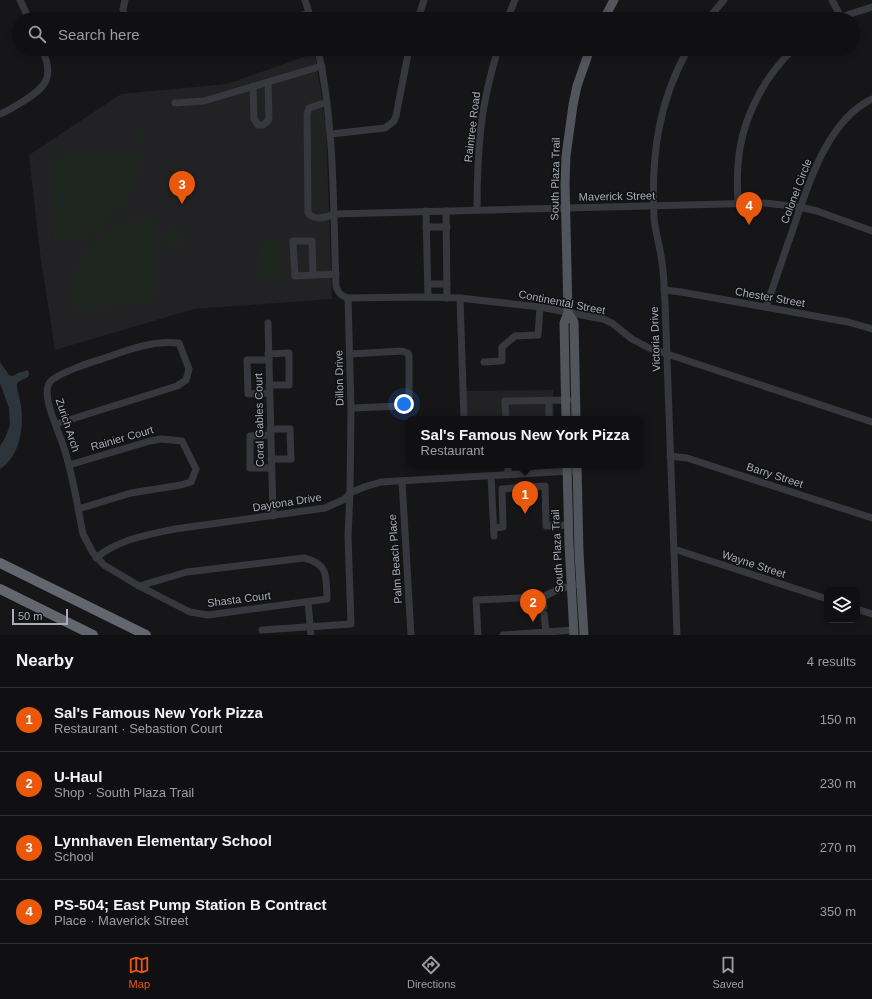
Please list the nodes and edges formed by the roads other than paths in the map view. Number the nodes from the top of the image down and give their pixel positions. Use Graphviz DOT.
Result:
graph roads {
  1 [pos="20,0"];
  2 [pos="124,0"];
  3 [pos="304,0"];
  4 [pos="424,0"];
  5 [pos="515,0"];
  6 [pos="614,0"];
  7 [pos="724,0"];
  8 [pos="832,0"];
  9 [pos="872,8"];
  10 [pos="26,12"];
  11 [pos="124,12"];
  12 [pos="308,12"];
  13 [pos="420,12"];
  14 [pos="510,12"];
  15 [pos="608,12"];
  16 [pos="714,12"];
  17 [pos="837,12"];
  18 [pos="859,12"];
  19 [pos="44,56"];
  20 [pos="320,56"];
  21 [pos="408,56"];
  22 [pos="496,56"];
  23 [pos="588,56"];
  24 [pos="684,56"];
  25 [pos="788,56"];
  26 [pos="322,66"];
  27 [pos="268,82"];
  28 [pos="254,86"];
  29 [pos="872,99"];
  30 [pos="175,102"];
  31 [pos="328,102"];
  32 [pos="0,114"];
  33 [pos="331,134"];
  34 [pos="738,203"];
  35 [pos="654,206"];
  36 [pos="800,207"];
  37 [pos="566,208"];
  38 [pos="477,210"];
  39 [pos="426,211"];
  40 [pos="446,211"];
  41 [pos="334,214"];
  42 [pos="426,227"];
  43 [pos="447,227"];
  44 [pos="872,230"];
  45 [pos="336,274"];
  46 [pos="313,275"];
  47 [pos="428,284"];
  48 [pos="447,284"];
  49 [pos="664,290"];
  50 [pos="428,297"];
  51 [pos="348,298"];
  52 [pos="447,298"];
  53 [pos="460,298"];
  54 [pos="540,307"];
  55 [pos="766,307"];
  56 [pos="568,313"];
  57 [pos="268,323"];
  58 [pos="872,329"];
  59 [pos="350,354"];
  60 [pos="666,354"];
  61 [pos="268,357"];
  62 [pos="484,362"];
  63 [pos="269,385"];
  64 [pos="269,393"];
  65 [pos="565,400"];
  66 [pos="575,400"];
  67 [pos="549,401"];
  68 [pos="351,408"];
  69 [pos="464,416"];
  70 [pos="506,416"];
  71 [pos="549,416"];
  72 [pos="566,416"];
  73 [pos="576,416"];
  74 [pos="872,422"];
  75 [pos="56,424"];
  76 [pos="270,432"];
  77 [pos="670,456"];
  78 [pos="271,459"];
  79 [pos="69,465"];
  80 [pos="271,468"];
  81 [pos="508,468"];
  82 [pos="567,468"];
  83 [pos="577,468"];
  84 [pos="508,475"];
  85 [pos="491,476"];
  86 [pos="402,481"];
  87 [pos="350,493"];
  88 [pos="502,496"];
  89 [pos="492,497"];
  90 [pos="78,509"];
  91 [pos="273,516"];
  92 [pos="872,518"];
  93 [pos="568,525"];
  94 [pos="494,528"];
  95 [pos="494,536"];
  96 [pos="674,549"];
  97 [pos="96,558"];
  98 [pos="0,563"];
  99 [pos="581,583"];
  100 [pos="139,586"];
  101 [pos="571,587"];
  102 [pos="0,589"];
  103 [pos="543,597"];
  104 [pos="824,598"];
  105 [pos="308,602"];
  106 [pos="860,610"];
  107 [pos="872,614"];
  108 [pos="310,626"];
  109 [pos="262,630"];
  110 [pos="546,632"];
  111 [pos="574,632"];
  112 [pos="93,635"];
  113 [pos="146,635"];
  114 [pos="311,635"];
  115 [pos="411,635"];
  116 [pos="478,635"];
  117 [pos="503,635"];
  118 [pos="584,635"];
  119 [pos="677,635"];
  1 -- 10 [label="street"];
  2 -- 11 [label="street"];
  3 -- 12 [label="street"];
  4 -- 13 [label="street"];
  5 -- 14 [label="street"];
  6 -- 15 [label="main road"];
  7 -- 16 [label="street"];
  8 -- 17 [label="street"];
  9 -- 18 [label="street"];
  19 -- 32 [label="street"];
  20 -- 26 [label="street"];
  21 -- 33 [label="street"];
  22 -- 38 [label="street, Raintree Road"];
  23 -- 37 [label="main road, South Plaza Trail"];
  24 -- 35 [label="street, Victoria Drive"];
  25 -- 34 [label="street"];
  26 -- 27 [label="street"];
  26 -- 31 [label="street"];
  27 -- 28 [label="street"];
  27 -- 28 [label="street"];
  28 -- 30 [label="street"];
  29 -- 36 [label="street, Colonel Circle"];
  31 -- 33 [label="street"];
  31 -- 41 [label="street, Maverick Street"];
  33 -- 41 [label="street"];
  34 -- 35 [label="street, Maverick Street"];
  34 -- 36 [label="street, Maverick Street"];
  35 -- 37 [label="street, Maverick Street"];
  35 -- 49 [label="street, Victoria Drive"];
  36 -- 44 [label="street, Maverick Street"];
  36 -- 55 [label="street, Colonel Circle"];
  37 -- 38 [label="street, Maverick Street"];
  37 -- 56 [label="main road, South Plaza Trail"];
  38 -- 40 [label="street, Maverick Street"];
  39 -- 40 [label="street, Maverick Street"];
  39 -- 41 [label="street, Maverick Street"];
  39 -- 42 [label="street"];
  40 -- 43 [label="street"];
  41 -- 45 [label="street"];
  42 -- 43 [label="street"];
  42 -- 47 [label="street"];
  43 -- 48 [label="street"];
  45 -- 46 [label="street"];
  45 -- 51 [label="street"];
  46 -- 46 [label="street"];
  47 -- 48 [label="street"];
  47 -- 50 [label="street"];
  48 -- 52 [label="street"];
  49 -- 55 [label="street, Chester Street"];
  49 -- 60 [label="street, Victoria Drive"];
  50 -- 51 [label="street, Continental Street"];
  50 -- 52 [label="street, Continental Street"];
  51 -- 59 [label="street, Dillon Drive"];
  52 -- 53 [label="street, Continental Street"];
  53 -- 54 [label="street, Continental Street"];
  53 -- 69 [label="street"];
  54 -- 56 [label="street, Continental Street"];
  54 -- 62 [label="street"];
  55 -- 58 [label="street, Chester Street"];
  56 -- 60 [label="street, Continental Street"];
  56 -- 65 [label="main road, South Plaza Trail"];
  56 -- 66 [label="main road, South Plaza Trail"];
  57 -- 61 [label="street, Coral Gables Court"];
  59 -- 68 [label="street, Dillon Drive"];
  59 -- 68 [label="street"];
  60 -- 74 [label="street, Continental Street"];
  60 -- 77 [label="street, Victoria Drive"];
  61 -- 63 [label="street, Coral Gables Court"];
  61 -- 63 [label="street"];
  61 -- 64 [label="street"];
  63 -- 64 [label="street, Coral Gables Court"];
  64 -- 76 [label="street, Coral Gables Court"];
  65 -- 66 [label="street"];
  65 -- 67 [label="street"];
  65 -- 72 [label="main road, South Plaza Trail"];
  66 -- 73 [label="main road, South Plaza Trail"];
  67 -- 70 [label="street"];
  67 -- 71 [label="street"];
  68 -- 87 [label="street, Dillon Drive"];
  75 -- 75 [label="street, Zurich Arch"];
  75 -- 79 [label="street, Zurich Arch"];
  76 -- 78 [label="street, Coral Gables Court"];
  76 -- 78 [label="street"];
  76 -- 80 [label="street"];
  77 -- 92 [label="street, Barry Street"];
  77 -- 96 [label="street, Victoria Drive"];
  78 -- 80 [label="street, Coral Gables Court"];
  79 -- 90 [label="street, Zurich Arch"];
  79 -- 90 [label="street, Rainier Court"];
  80 -- 91 [label="street, Coral Gables Court"];
  81 -- 84 [label="street"];
  82 -- 83 [label="street, Daytona Drive"];
  82 -- 84 [label="street, Daytona Drive"];
  82 -- 93 [label="main road, South Plaza Trail"];
  83 -- 99 [label="main road, South Plaza Trail"];
  84 -- 85 [label="street, Daytona Drive"];
  85 -- 86 [label="street, Daytona Drive"];
  85 -- 89 [label="street"];
  86 -- 87 [label="street, Daytona Drive"];
  86 -- 115 [label="street, Palm Beach Place"];
  87 -- 91 [label="street, Daytona Drive"];
  87 -- 108 [label="street, Dillon Drive"];
  88 -- 89 [label="street"];
  88 -- 93 [label="street"];
  88 -- 94 [label="street"];
  89 -- 94 [label="street"];
  90 -- 97 [label="street, Zurich Arch"];
  91 -- 97 [label="street, Daytona Drive"];
  93 -- 101 [label="main road, South Plaza Trail"];
  94 -- 95 [label="street"];
  96 -- 104 [label="street, Wayne Street"];
  96 -- 119 [label="street, Victoria Drive"];
  97 -- 100 [label="street, Shasta Court"];
  98 -- 113 [label="highway"];
  99 -- 101 [label="street"];
  99 -- 118 [label="main road, South Plaza Trail"];
  100 -- 105 [label="street, Shasta Court"];
  100 -- 105 [label="street, Shasta Court"];
  101 -- 103 [label="street"];
  101 -- 111 [label="main road, South Plaza Trail"];
  102 -- 112 [label="highway"];
  103 -- 110 [label="street"];
  103 -- 116 [label="street"];
  105 -- 108 [label="street"];
  106 -- 107 [label="street"];
  108 -- 109 [label="street, Dillon Drive"];
  108 -- 114 [label="street"];
  110 -- 111 [label="street"];
  110 -- 117 [label="street"];
}
